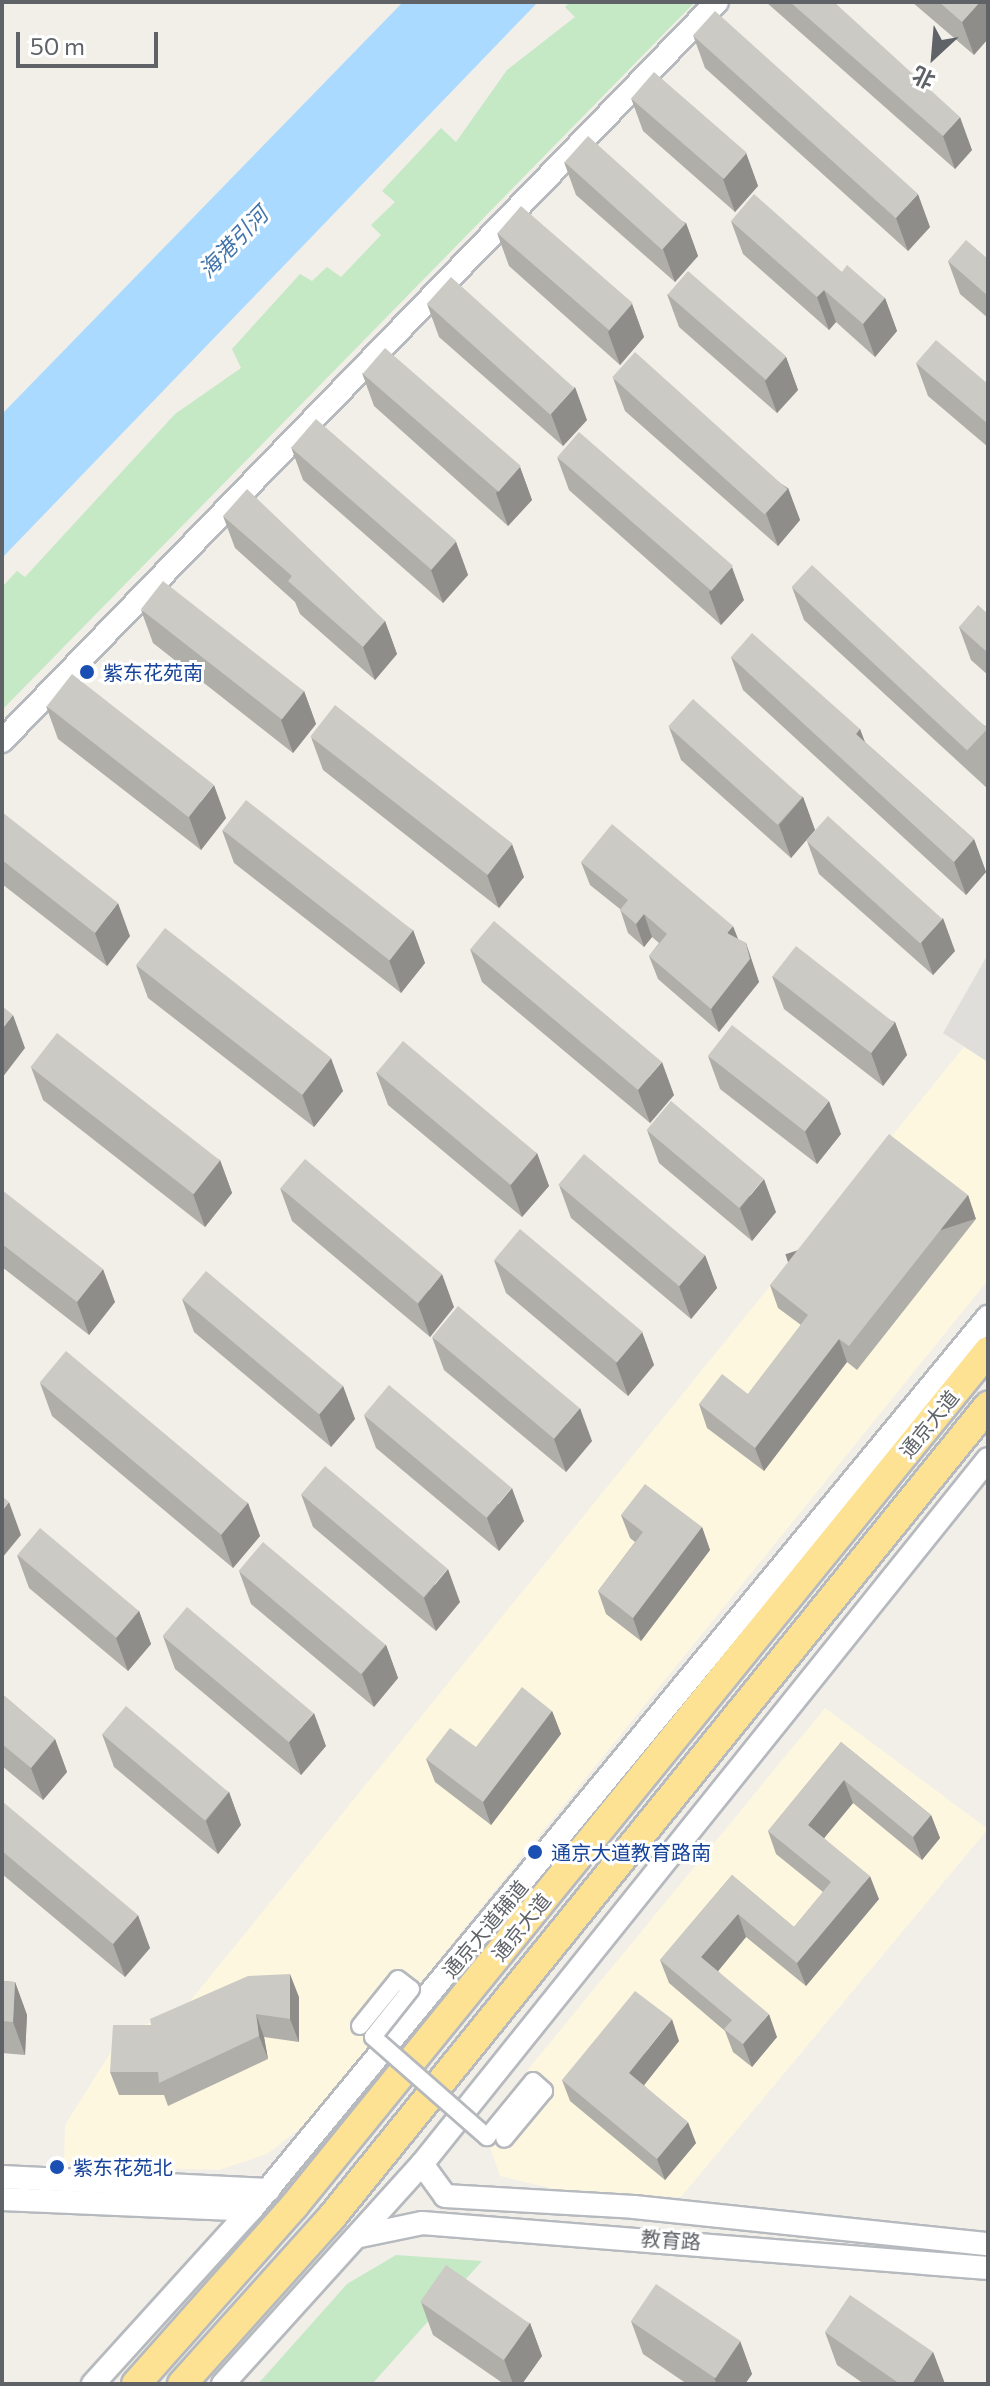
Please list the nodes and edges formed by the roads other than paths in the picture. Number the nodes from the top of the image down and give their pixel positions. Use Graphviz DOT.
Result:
graph roads {
  1 [pos="717,2"];
  2 [pos="2,741"];
  3 [pos="988,1317"];
  4 [pos="988,1351"];
  5 [pos="988,1406"];
  6 [pos="988,1459"];
  7 [pos="360,2026"];
  8 [pos="504,2139"];
  9 [pos="422,2164"];
  10 [pos="2,2177"];
  11 [pos="269,2190"];
  12 [pos="2,2199"];
  13 [pos="251,2210"];
  14 [pos="355,2237"];
  15 [pos="988,2244"];
  16 [pos="988,2268"];
  17 [pos="93,2384"];
  18 [pos="136,2384"];
  19 [pos="182,2384"];
  20 [pos="223,2384"];
  1 -- 2 [label="street"];
  3 -- 11 [label="street, 通京大道辅道"];
  4 -- 18 [label="highway, 通京大道"];
  5 -- 19 [label="highway, 通京大道"];
  6 -- 9 [label="street"];
  7 -- 8 [label="street, bridge"];
  9 -- 14 [label="street"];
  9 -- 15 [label="street, 教育路"];
  10 -- 11 [label="street"];
  11 -- 13 [label="street, 通京大道辅道"];
  12 -- 13 [label="street"];
  13 -- 17 [label="street, 通京大道辅道"];
  14 -- 16 [label="street, 教育路"];
  14 -- 20 [label="street"];
}
